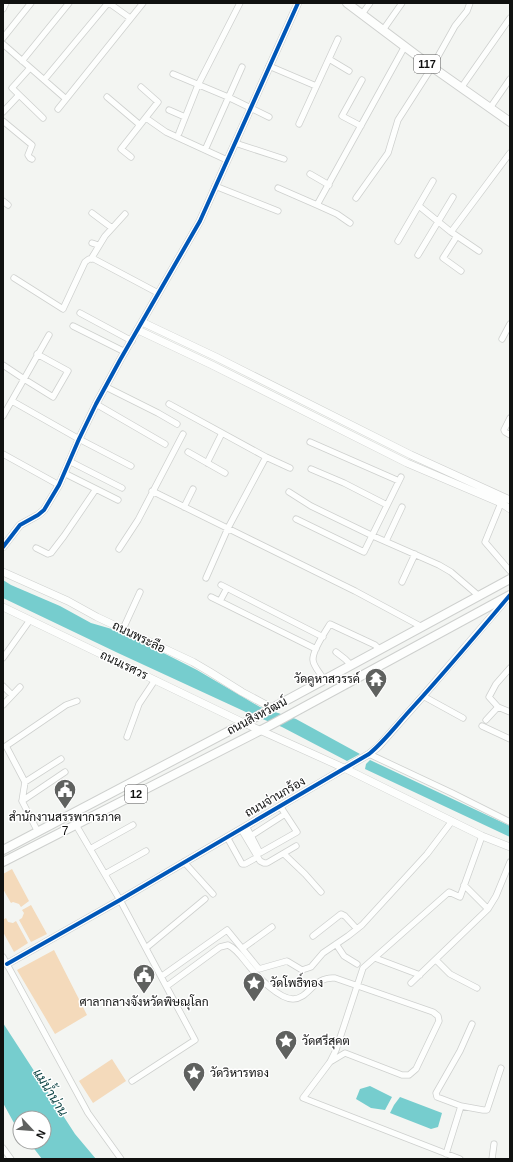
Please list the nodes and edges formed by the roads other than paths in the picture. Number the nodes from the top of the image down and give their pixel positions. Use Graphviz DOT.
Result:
graph roads {
  1 [pos="6,3"];
  2 [pos="31,3"];
  3 [pos="69,3"];
  4 [pos="108,3"];
  5 [pos="143,3"];
  6 [pos="240,3"];
  7 [pos="298,3"];
  8 [pos="346,3"];
  9 [pos="370,3"];
  10 [pos="402,3"];
  11 [pos="470,3"];
  12 [pos="3,9"];
  13 [pos="362,14"];
  14 [pos="130,18"];
  15 [pos="510,18"];
  16 [pos="383,30"];
  17 [pos="3,38"];
  18 [pos="338,39"];
  19 [pos="3,44"];
  20 [pos="405,46"];
  21 [pos="329,59"];
  22 [pos="22,60"];
  23 [pos="269,66"];
  24 [pos="242,67"];
  25 [pos="432,67"];
  26 [pos="30,68"];
  27 [pos="348,71"];
  28 [pos="173,74"];
  29 [pos="510,79"];
  30 [pos="44,80"];
  31 [pos="362,80"];
  32 [pos="198,85"];
  33 [pos="316,86"];
  34 [pos="141,88"];
  35 [pos="461,88"];
  36 [pos="19,95"];
  37 [pos="108,97"];
  38 [pos="228,97"];
  39 [pos="66,99"];
  40 [pos="250,108"];
  41 [pos="490,108"];
  42 [pos="58,109"];
  43 [pos="169,110"];
  44 [pos="3,112"];
  45 [pos="185,117"];
  46 [pos="269,117"];
  47 [pos="43,118"];
  48 [pos="146,118"];
  49 [pos="3,121"];
  50 [pos="510,122"];
  51 [pos="299,124"];
  52 [pos="140,125"];
  53 [pos="361,126"];
  54 [pos="179,133"];
  55 [pos="235,143"];
  56 [pos="205,150"];
  57 [pos="510,153"];
  58 [pos="131,157"];
  59 [pos="32,159"];
  60 [pos="284,159"];
  61 [pos="227,160"];
  62 [pos="310,174"];
  63 [pos="433,181"];
  64 [pos="329,185"];
  65 [pos="215,186"];
  66 [pos="278,188"];
  67 [pos="453,197"];
  68 [pos="356,198"];
  69 [pos="3,201"];
  70 [pos="8,205"];
  71 [pos="317,205"];
  72 [pos="418,206"];
  73 [pos="278,211"];
  74 [pos="92,213"];
  75 [pos="125,214"];
  76 [pos="438,221"];
  77 [pos="350,223"];
  78 [pos="112,228"];
  79 [pos="451,232"];
  80 [pos="457,236"];
  81 [pos="398,241"];
  82 [pos="92,243"];
  83 [pos="98,246"];
  84 [pos="479,251"];
  85 [pos="418,255"];
  86 [pos="91,259"];
  87 [pos="461,271"];
  88 [pos="14,278"];
  89 [pos="158,294"];
  90 [pos="80,313"];
  91 [pos="142,322"];
  92 [pos="510,324"];
  93 [pos="73,326"];
  94 [pos="138,330"];
  95 [pos="49,335"];
  96 [pos="502,339"];
  97 [pos="132,340"];
  98 [pos="125,352"];
  99 [pos="37,354"];
  100 [pos="3,365"];
  101 [pos="24,379"];
  102 [pos="106,387"];
  103 [pos="12,401"];
  104 [pos="96,404"];
  105 [pos="169,404"];
  106 [pos="3,416"];
  107 [pos="510,418"];
  108 [pos="177,424"];
  109 [pos="222,433"];
  110 [pos="183,434"];
  111 [pos="510,435"];
  112 [pos="79,439"];
  113 [pos="310,442"];
  114 [pos="165,444"];
  115 [pos="188,452"];
  116 [pos="3,454"];
  117 [pos="266,457"];
  118 [pos="69,461"];
  119 [pos="207,463"];
  120 [pos="131,466"];
  121 [pos="290,468"];
  122 [pos="311,469"];
  123 [pos="64,473"];
  124 [pos="225,473"];
  125 [pos="60,485"];
  126 [pos="122,488"];
  127 [pos="96,489"];
  128 [pos="193,489"];
  129 [pos="152,491"];
  130 [pos="289,492"];
  131 [pos="118,500"];
  132 [pos="510,500"];
  133 [pos="501,503"];
  134 [pos="387,505"];
  135 [pos="184,507"];
  136 [pos="402,507"];
  137 [pos="510,509"];
  138 [pos="296,518"];
  139 [pos="228,528"];
  140 [pos="373,536"];
  141 [pos="386,541"];
  142 [pos="3,547"];
  143 [pos="36,548"];
  144 [pos="119,549"];
  145 [pos="415,554"];
  146 [pos="510,571"];
  147 [pos="3,572"];
  148 [pos="206,578"];
  149 [pos="510,579"];
  150 [pos="402,582"];
  151 [pos="140,592"];
  152 [pos="510,595"];
  153 [pos="479,596"];
  154 [pos="211,597"];
  155 [pos="220,601"];
  156 [pos="3,607"];
  157 [pos="30,620"];
  158 [pos="422,627"];
  159 [pos="123,629"];
  160 [pos="323,637"];
  161 [pos="316,649"];
  162 [pos="380,650"];
  163 [pos="336,652"];
  164 [pos="3,658"];
  165 [pos="351,666"];
  166 [pos="510,668"];
  167 [pos="155,680"];
  168 [pos="324,680"];
  169 [pos="3,686"];
  170 [pos="20,687"];
  171 [pos="12,695"];
  172 [pos="423,696"];
  173 [pos="76,701"];
  174 [pos="3,705"];
  175 [pos="498,706"];
  176 [pos="272,708"];
  177 [pos="510,712"];
  178 [pos="463,718"];
  179 [pos="244,723"];
  180 [pos="265,728"];
  181 [pos="127,737"];
  182 [pos="510,739"];
  183 [pos="368,754"];
  184 [pos="61,759"];
  185 [pos="344,768"];
  186 [pos="65,772"];
  187 [pos="25,782"];
  188 [pos="22,801"];
  189 [pos="280,806"];
  190 [pos="285,814"];
  191 [pos="71,815"];
  192 [pos="452,821"];
  193 [pos="510,822"];
  194 [pos="76,825"];
  195 [pos="133,825"];
  196 [pos="244,827"];
  197 [pos="38,832"];
  198 [pos="251,836"];
  199 [pos="482,836"];
  200 [pos="227,837"];
  201 [pos="296,846"];
  202 [pos="510,847"];
  203 [pos="90,849"];
  204 [pos="3,850"];
  205 [pos="146,851"];
  206 [pos="284,854"];
  207 [pos="254,859"];
  208 [pos="3,862"];
  209 [pos="184,862"];
  210 [pos="510,862"];
  211 [pos="105,874"];
  212 [pos="464,885"];
  213 [pos="321,892"];
  214 [pos="213,894"];
  215 [pos="205,899"];
  216 [pos="120,900"];
  217 [pos="488,909"];
  218 [pos="272,927"];
  219 [pos="357,929"];
  220 [pos="313,936"];
  221 [pos="336,944"];
  222 [pos="146,948"];
  223 [pos="242,948"];
  224 [pos="3,957"];
  225 [pos="375,958"];
  226 [pos="436,960"];
  227 [pos="7,964"];
  228 [pos="357,964"];
  229 [pos="420,975"];
  230 [pos="162,976"];
  231 [pos="411,983"];
  232 [pos="167,986"];
  233 [pos="357,986"];
  234 [pos="477,988"];
  235 [pos="472,1024"];
  236 [pos="330,1062"];
  237 [pos="501,1068"];
  238 [pos="132,1081"];
  239 [pos="461,1106"];
  240 [pos="494,1144"];
  241 [pos="3,1148"];
  242 [pos="446,1154"];
  243 [pos="11,1159"];
  244 [pos="121,1159"];
  245 [pos="460,1159"];
  246 [pos="492,1159"];
  1 -- 12 [label="street"];
  2 -- 17 [label="street"];
  3 -- 22 [label="street"];
  4 -- 14 [label="street"];
  4 -- 30 [label="street"];
  5 -- 14 [label="street"];
  6 -- 32 [label="street"];
  7 -- 23 [label="street"];
  8 -- 13 [label="main road, 117"];
  9 -- 13 [label="street"];
  10 -- 16 [label="street"];
  11 -- 25 [label="street"];
  13 -- 16 [label="main road, 117"];
  14 -- 39 [label="street"];
  15 -- 35 [label="street"];
  16 -- 20 [label="main road, 117"];
  18 -- 21 [label="street"];
  19 -- 22 [label="street"];
  20 -- 25 [label="main road, 117"];
  20 -- 53 [label="street"];
  21 -- 27 [label="street"];
  21 -- 33 [label="street"];
  22 -- 26 [label="street"];
  23 -- 33 [label="street"];
  23 -- 40 [label="street"];
  24 -- 38 [label="street"];
  25 -- 35 [label="main road, 117"];
  25 -- 68 [label="street"];
  26 -- 30 [label="street"];
  26 -- 36 [label="street"];
  28 -- 32 [label="street"];
  29 -- 41 [label="street"];
  30 -- 39 [label="street"];
  31 -- 53 [label="street"];
  32 -- 38 [label="street"];
  32 -- 45 [label="street"];
  33 -- 51 [label="street"];
  34 -- 48 [label="street"];
  35 -- 41 [label="main road, 117"];
  36 -- 44 [label="street"];
  36 -- 47 [label="street"];
  37 -- 52 [label="street"];
  38 -- 40 [label="street"];
  38 -- 56 [label="street"];
  39 -- 42 [label="street"];
  40 -- 46 [label="street"];
  40 -- 55 [label="street"];
  41 -- 50 [label="main road, 117"];
  43 -- 45 [label="street"];
  45 -- 54 [label="street"];
  48 -- 52 [label="street"];
  48 -- 56 [label="street"];
  49 -- 59 [label="street"];
  52 -- 58 [label="street"];
  53 -- 64 [label="street"];
  55 -- 60 [label="street"];
  55 -- 61 [label="street"];
  56 -- 61 [label="street"];
  57 -- 79 [label="street"];
  61 -- 65 [label="street"];
  62 -- 64 [label="street"];
  63 -- 72 [label="street"];
  64 -- 71 [label="street"];
  65 -- 73 [label="street"];
  65 -- 89 [label="street"];
  66 -- 71 [label="street"];
  67 -- 76 [label="street"];
  69 -- 70 [label="street"];
  71 -- 77 [label="street"];
  72 -- 76 [label="street"];
  72 -- 81 [label="street"];
  74 -- 78 [label="street"];
  75 -- 78 [label="street"];
  76 -- 79 [label="street"];
  76 -- 85 [label="street"];
  78 -- 83 [label="street"];
  79 -- 80 [label="street"];
  80 -- 84 [label="street"];
  80 -- 87 [label="street"];
  82 -- 83 [label="street"];
  83 -- 86 [label="street"];
  86 -- 88 [label="street"];
  86 -- 89 [label="street"];
  89 -- 91 [label="street"];
  90 -- 97 [label="street"];
  91 -- 94 [label="street"];
  91 -- 132 [label="street"];
  92 -- 96 [label="street"];
  93 -- 98 [label="street"];
  94 -- 97 [label="street"];
  94 -- 133 [label="street"];
  95 -- 99 [label="street"];
  97 -- 98 [label="street"];
  98 -- 102 [label="street"];
  99 -- 101 [label="street"];
  99 -- 101 [label="street"];
  100 -- 101 [label="street"];
  101 -- 103 [label="street"];
  102 -- 104 [label="street"];
  102 -- 108 [label="street"];
  103 -- 106 [label="street"];
  103 -- 112 [label="street"];
  104 -- 112 [label="street"];
  104 -- 114 [label="street"];
  105 -- 109 [label="street"];
  107 -- 111 [label="street"];
  109 -- 117 [label="street"];
  109 -- 119 [label="street"];
  110 -- 129 [label="street"];
  112 -- 118 [label="street"];
  112 -- 120 [label="street"];
  113 -- 134 [label="street"];
  115 -- 119 [label="street"];
  116 -- 125 [label="street"];
  117 -- 121 [label="street"];
  117 -- 139 [label="street"];
  118 -- 123 [label="street"];
  118 -- 126 [label="street"];
  119 -- 124 [label="street"];
  122 -- 134 [label="street"];
  123 -- 125 [label="street"];
  123 -- 127 [label="street"];
  125 -- 142 [label="street"];
  127 -- 131 [label="street"];
  127 -- 143 [label="street"];
  128 -- 135 [label="street"];
  129 -- 135 [label="street"];
  129 -- 144 [label="street"];
  130 -- 140 [label="street"];
  133 -- 137 [label="street"];
  133 -- 146 [label="street"];
  134 -- 140 [label="street"];
  135 -- 139 [label="street"];
  136 -- 141 [label="street"];
  138 -- 140 [label="street"];
  139 -- 148 [label="street"];
  139 -- 158 [label="street"];
  140 -- 141 [label="street"];
  141 -- 145 [label="street"];
  145 -- 150 [label="street"];
  145 -- 153 [label="street"];
  147 -- 159 [label="street, ถนนพระลือ"];
  149 -- 153 [label="main road, ถนนสิงหวัฒน์ / 12"];
  151 -- 159 [label="street"];
  152 -- 172 [label="street, ถนนจ่านกร้อง"];
  152 -- 180 [label="main road, ถนนสิงหวัฒน์ / 12"];
  153 -- 158 [label="main road, ถนนสิงหวัฒน์ / 12"];
  154 -- 155 [label="street"];
  155 -- 160 [label="street"];
  155 -- 161 [label="street"];
  156 -- 157 [label="street, ถนนเรศวร"];
  157 -- 164 [label="street"];
  157 -- 167 [label="street, ถนนเรศวร"];
  158 -- 162 [label="main road, ถนนสิงหวัฒน์ / 12"];
  159 -- 176 [label="street, ถนนพระลือ"];
  160 -- 161 [label="street"];
  160 -- 162 [label="street"];
  161 -- 168 [label="street"];
  162 -- 165 [label="main road, ถนนสิงหวัฒน์ / 12"];
  163 -- 165 [label="street"];
  165 -- 168 [label="main road, ถนนสิงหวัฒน์ / 12"];
  166 -- 175 [label="street"];
  167 -- 179 [label="street, ถนนเรศวร"];
  167 -- 181 [label="street"];
  168 -- 176 [label="main road, ถนนสิงหวัฒน์ / 12"];
  169 -- 171 [label="street"];
  170 -- 171 [label="street"];
  171 -- 174 [label="street"];
  172 -- 178 [label="street"];
  172 -- 183 [label="street, ถนนจ่านกร้อง"];
  173 -- 187 [label="street"];
  175 -- 177 [label="street"];
  175 -- 182 [label="street"];
  176 -- 179 [label="main road, ถนนสิงหวัฒน์ / 12"];
  179 -- 180 [label="street, ถนนเรศวร"];
  179 -- 191 [label="main road, ถนนสิงหวัฒน์ / 12"];
  180 -- 185 [label="street, ถนนเรศวร"];
  180 -- 194 [label="main road, ถนนสิงหวัฒน์ / 12"];
  183 -- 185 [label="street, ถนนจ่านกร้อง"];
  183 -- 193 [label="street"];
  184 -- 187 [label="street"];
  185 -- 189 [label="street, ถนนจ่านกร้อง"];
  185 -- 192 [label="street, ถนนเรศวร"];
  186 -- 188 [label="street"];
  187 -- 188 [label="street"];
  188 -- 197 [label="street"];
  189 -- 190 [label="street"];
  189 -- 196 [label="street, ถนนจ่านกร้อง"];
  190 -- 198 [label="street"];
  190 -- 198 [label="street"];
  191 -- 194 [label="main road"];
  191 -- 197 [label="main road, ถนนสิงหวัฒน์ / 12"];
  192 -- 199 [label="street, ถนนเรศวร"];
  192 -- 219 [label="street"];
  194 -- 203 [label="street"];
  194 -- 208 [label="main road, ถนนสิงหวัฒน์ / 12"];
  195 -- 203 [label="street"];
  196 -- 198 [label="street"];
  196 -- 200 [label="street, ถนนจ่านกร้อง"];
  196 -- 206 [label="street"];
  197 -- 204 [label="main road, ถนนสิงหวัฒน์ / 12"];
  199 -- 202 [label="street, ถนนเรศวร"];
  199 -- 212 [label="street"];
  200 -- 207 [label="street"];
  200 -- 209 [label="street, ถนนจ่านกร้อง"];
  201 -- 206 [label="street"];
  203 -- 211 [label="street"];
  205 -- 211 [label="street"];
  206 -- 213 [label="street"];
  209 -- 214 [label="street"];
  209 -- 216 [label="street, ถนนจ่านกร้อง"];
  210 -- 217 [label="street"];
  211 -- 216 [label="street"];
  212 -- 217 [label="street"];
  212 -- 225 [label="street"];
  215 -- 222 [label="street"];
  216 -- 222 [label="street"];
  216 -- 227 [label="street, ถนนจ่านกร้อง"];
  217 -- 226 [label="street"];
  218 -- 223 [label="street"];
  219 -- 220 [label="street"];
  219 -- 221 [label="street"];
  221 -- 223 [label="street"];
  221 -- 228 [label="street"];
  222 -- 230 [label="street"];
  223 -- 230 [label="street"];
  224 -- 227 [label="street"];
  225 -- 229 [label="street"];
  225 -- 233 [label="street"];
  226 -- 229 [label="street"];
  226 -- 234 [label="street"];
  227 -- 244 [label="street"];
  229 -- 231 [label="street"];
  230 -- 232 [label="street"];
  232 -- 233 [label="street"];
  232 -- 238 [label="street"];
  233 -- 236 [label="street"];
  233 -- 236 [label="street"];
  235 -- 239 [label="street"];
  236 -- 242 [label="street"];
  237 -- 239 [label="street"];
  239 -- 242 [label="street"];
  240 -- 246 [label="street"];
  241 -- 243 [label="street"];
  242 -- 245 [label="street"];
}
